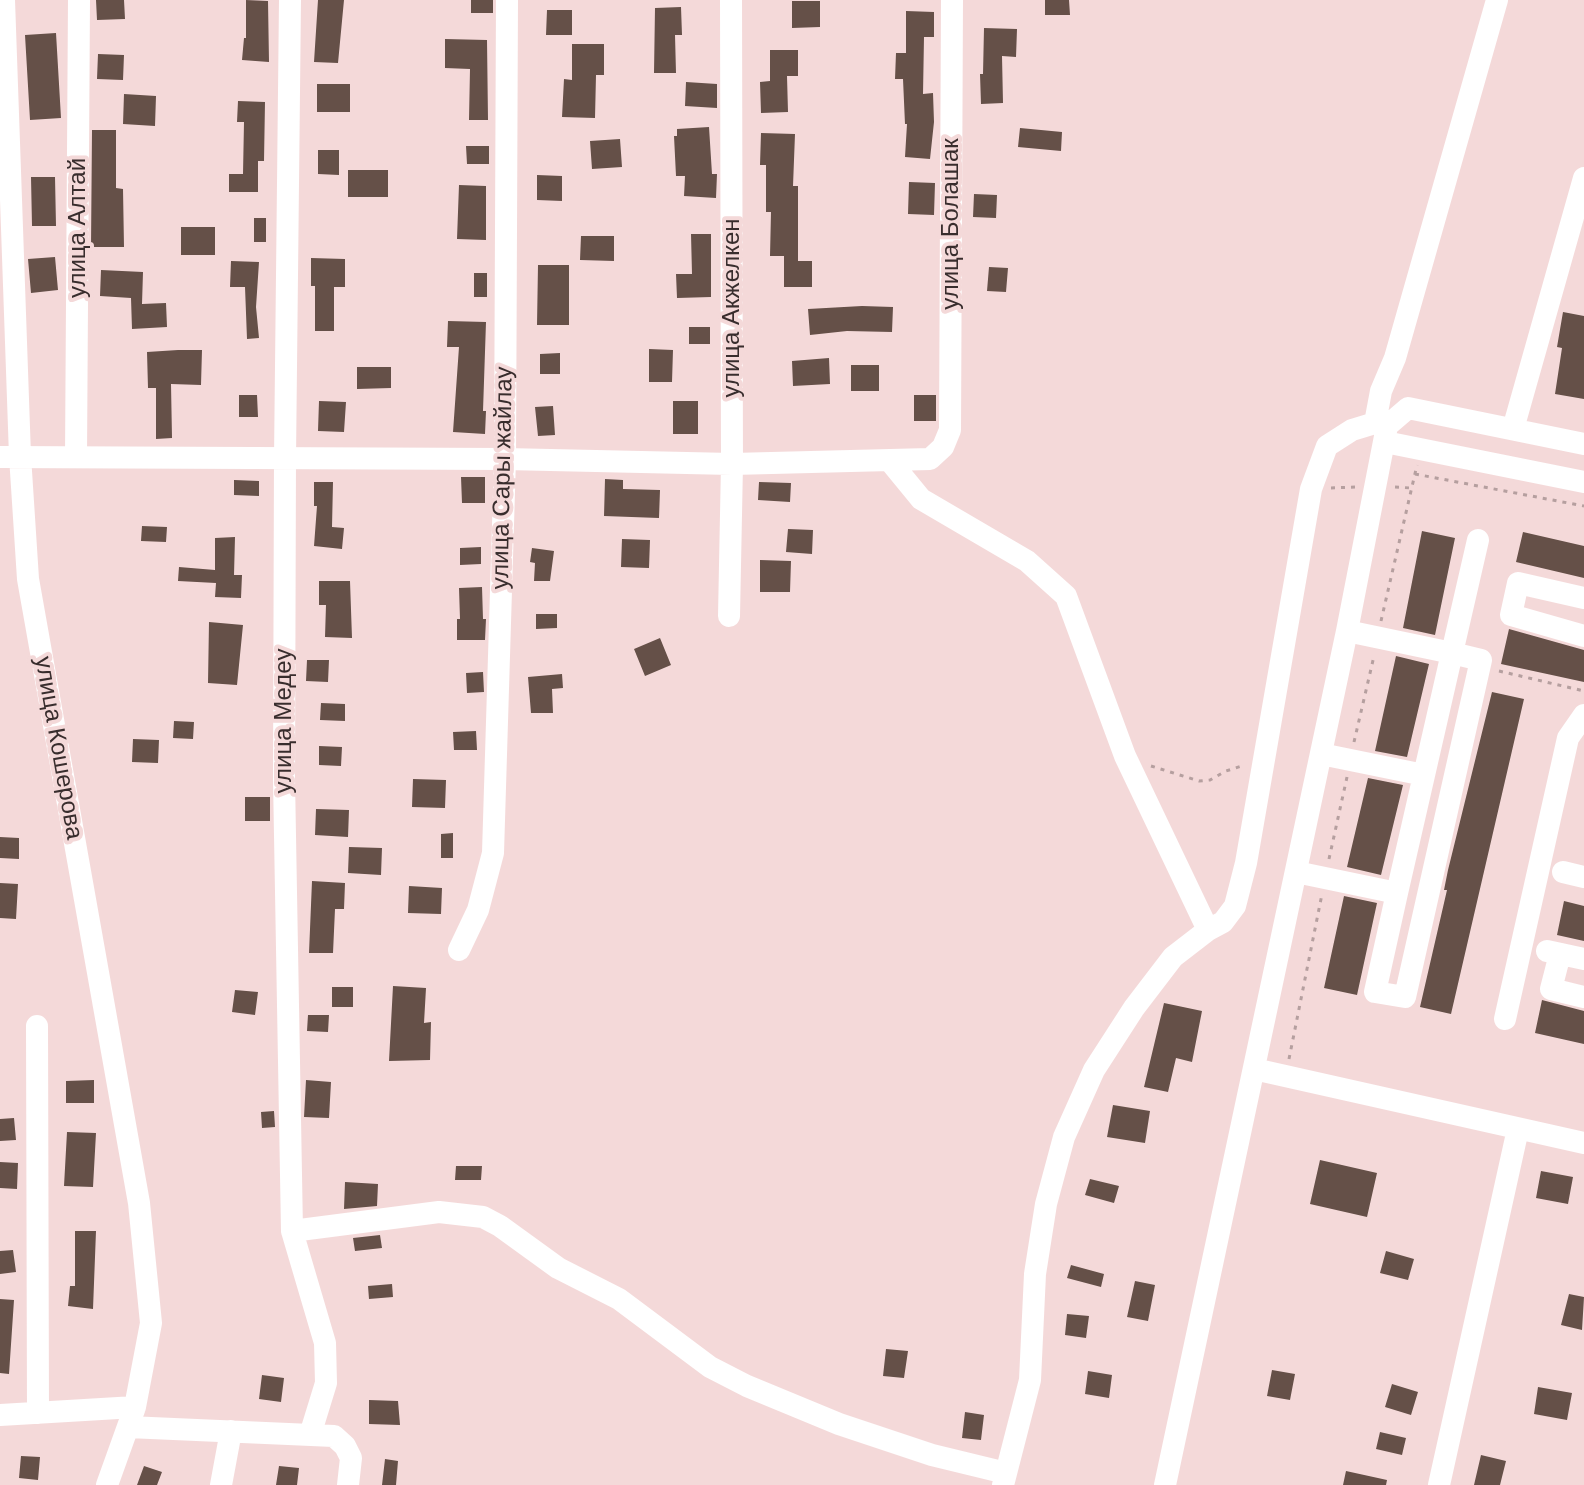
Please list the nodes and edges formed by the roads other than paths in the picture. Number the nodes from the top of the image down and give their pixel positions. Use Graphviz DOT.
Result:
graph roads {
  1 [pos="4,0"];
  2 [pos="79,0"];
  3 [pos="290,0"];
  4 [pos="507,0"];
  5 [pos="731,0"];
  6 [pos="952,0"];
  7 [pos="1497,0"];
  8 [pos="1584,178"];
  9 [pos="1513,429"];
  10 [pos="1382,430"];
  11 [pos="1584,444"];
  12 [pos="76,456"];
  13 [pos="10,457"];
  14 [pos="285,458"];
  15 [pos="505,459"];
  16 [pos="889,460"];
  17 [pos="732,464"];
  18 [pos="1584,482"];
  19 [pos="1478,540"];
  20 [pos="1584,598"];
  21 [pos="729,616"];
  22 [pos="1347,631"];
  23 [pos="1584,636"];
  24 [pos="1452,653"];
  25 [pos="1584,715"];
  26 [pos="1321,754"];
  27 [pos="1424,775"];
  28 [pos="1296,872"];
  29 [pos="1397,893"];
  30 [pos="1208,930"];
  31 [pos="459,950"];
  32 [pos="1584,959"];
  33 [pos="1584,997"];
  34 [pos="1505,1019"];
  35 [pos="37,1026"];
  36 [pos="1254,1069"];
  37 [pos="1518,1129"];
  38 [pos="1584,1143"];
  39 [pos="292,1231"];
  40 [pos="38,1413"];
  41 [pos="0,1415"];
  42 [pos="131,1417"];
  43 [pos="231,1431"];
  44 [pos="310,1435"];
  45 [pos="1005,1479"];
  46 [pos="107,1485"];
  47 [pos="221,1485"];
  48 [pos="348,1485"];
  49 [pos="1165,1485"];
  50 [pos="1439,1485"];
  1 -- 13 [label="street, улица Кошерова"];
  2 -- 12 [label="street, улица Алтай"];
  3 -- 14 [label="street, улица Медеу"];
  4 -- 15 [label="street, улица Сары жайлау"];
  5 -- 17 [label="street, улица Акжелкен"];
  6 -- 16 [label="street, улица Болашак"];
  7 -- 10 [label="street"];
  8 -- 9 [label="street"];
  9 -- 10 [label="street"];
  9 -- 11 [label="street"];
  10 -- 18 [label="street"];
  10 -- 22 [label="street"];
  10 -- 30 [label="street"];
  12 -- 13 [label="street"];
  12 -- 14 [label="street"];
  13 -- 42 [label="street, улица Кошерова"];
  14 -- 15 [label="street"];
  14 -- 39 [label="street, улица Медеу"];
  15 -- 17 [label="street"];
  15 -- 31 [label="street, улица Сары жайлау"];
  16 -- 17 [label="street"];
  16 -- 30 [label="street"];
  17 -- 21 [label="street, улица Акжелкен"];
  19 -- 24 [label="street"];
  20 -- 23 [label="street"];
  22 -- 24 [label="street"];
  22 -- 26 [label="street"];
  24 -- 27 [label="street"];
  24 -- 29 [label="street"];
  25 -- 34 [label="street"];
  26 -- 27 [label="street"];
  26 -- 28 [label="street"];
  27 -- 29 [label="street"];
  28 -- 29 [label="street"];
  28 -- 36 [label="street"];
  30 -- 45 [label="street"];
  32 -- 33 [label="street"];
  35 -- 40 [label="street"];
  36 -- 37 [label="street"];
  36 -- 49 [label="street"];
  37 -- 38 [label="street"];
  37 -- 50 [label="street"];
  39 -- 44 [label="street, улица Медеу"];
  39 -- 45 [label="street"];
  40 -- 41 [label="street"];
  40 -- 42 [label="street"];
  42 -- 43 [label="street"];
  42 -- 46 [label="street, улица Кошерова"];
  43 -- 44 [label="street"];
  43 -- 47 [label="street"];
  44 -- 48 [label="street"];
}
